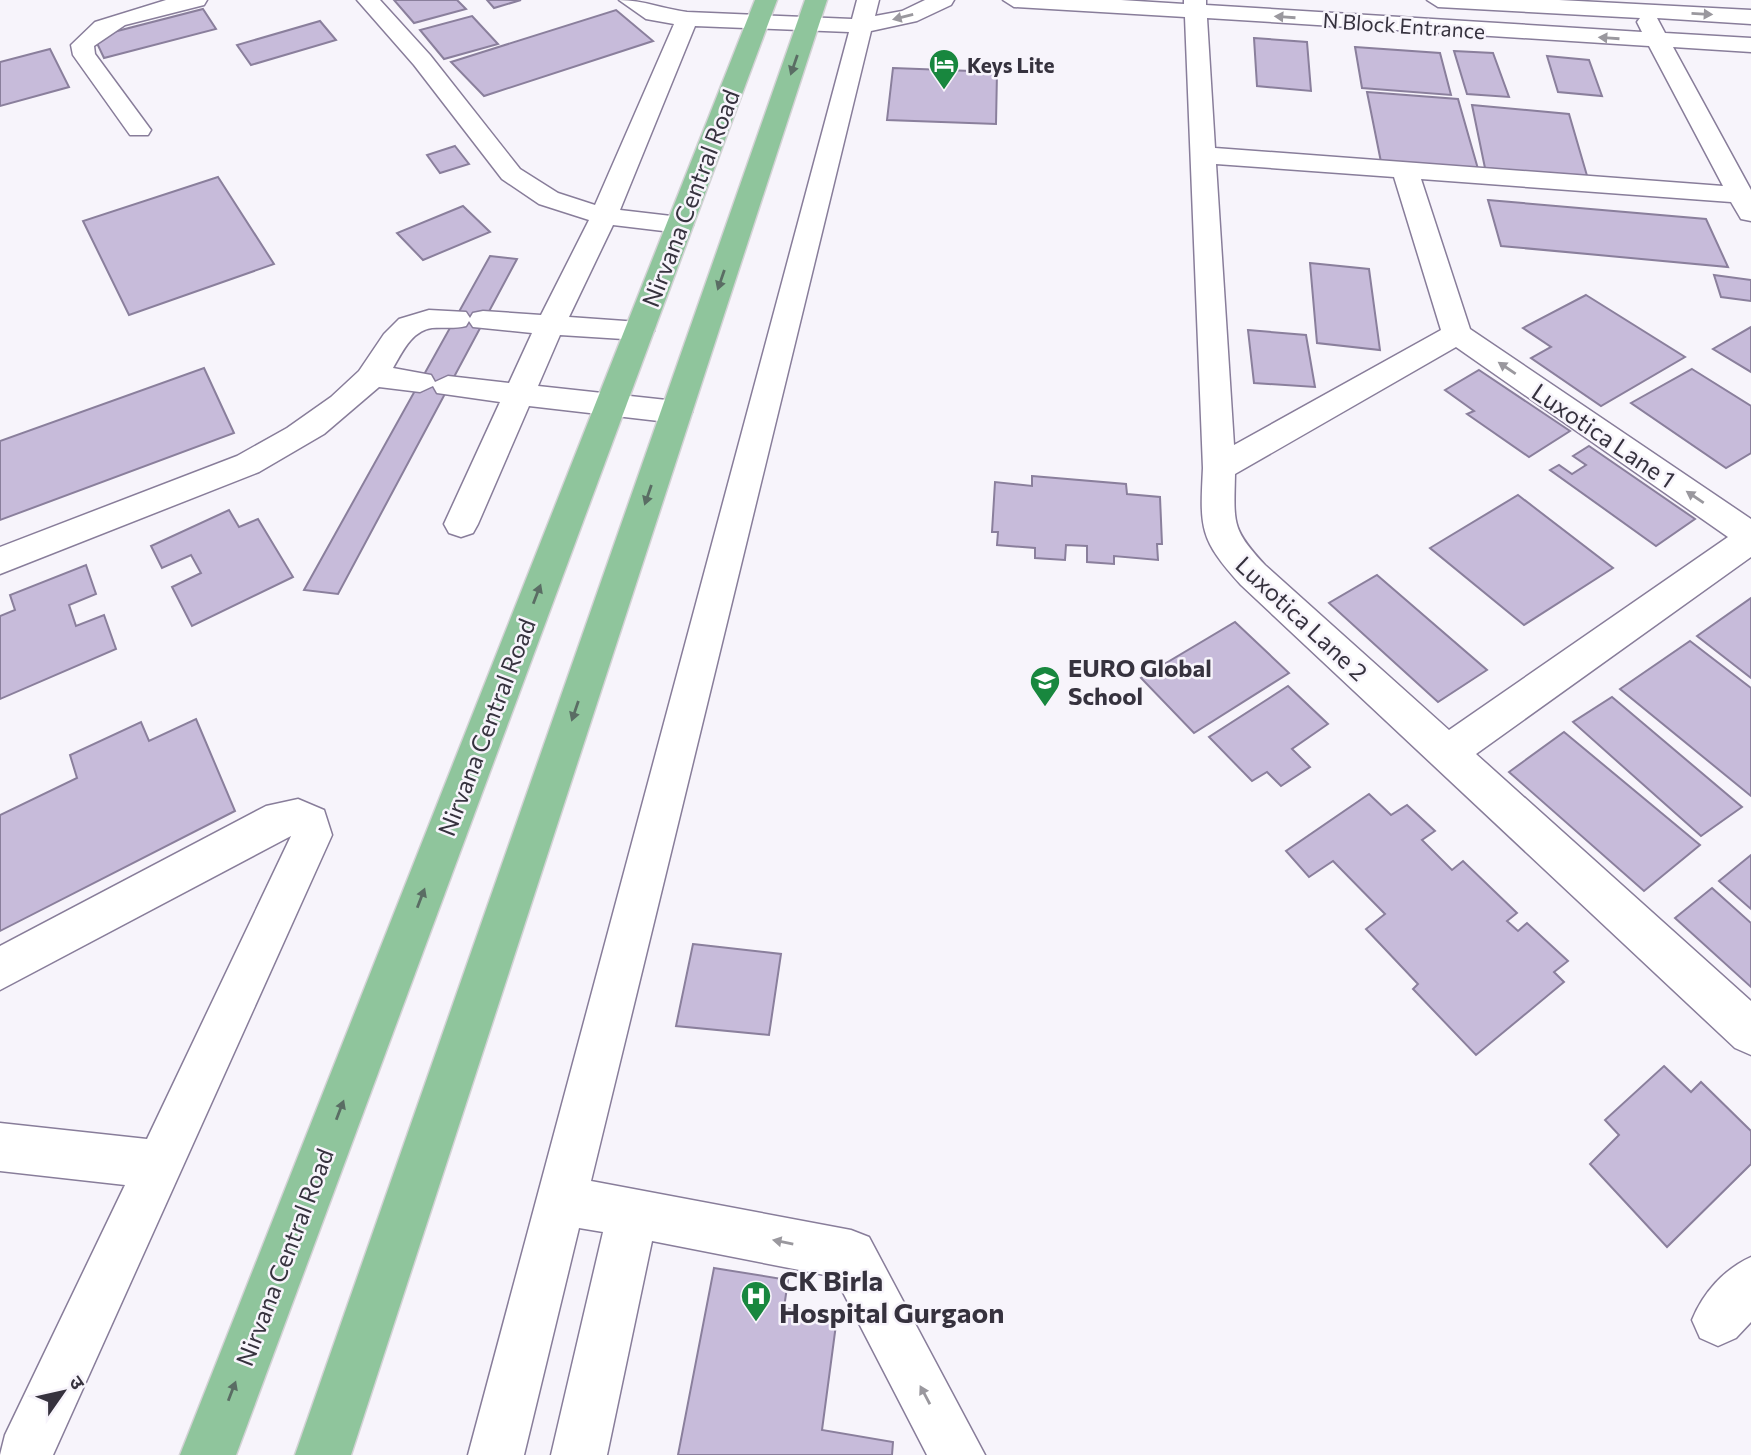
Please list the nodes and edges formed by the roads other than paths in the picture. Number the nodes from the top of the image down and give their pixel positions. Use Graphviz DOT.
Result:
graph roads {
  1 [pos="196,0"];
  2 [pos="368,0"];
  3 [pos="630,0"];
  4 [pos="943,0"];
  5 [pos="1014,0"];
  6 [pos="1438,0"];
  7 [pos="1196,6"];
  8 [pos="762,11"];
  9 [pos="1643,11"];
  10 [pos="812,12"];
  11 [pos="864,13"];
  12 [pos="1751,17"];
  13 [pos="687,19"];
  14 [pos="1658,41"];
  15 [pos="1751,45"];
  16 [pos="139,130"];
  17 [pos="1203,155"];
  18 [pos="1405,170"];
  19 [pos="1745,205"];
  20 [pos="604,216"];
  21 [pos="680,225"];
  22 [pos="550,325"];
  23 [pos="639,331"];
  24 [pos="1457,334"];
  25 [pos="372,376"];
  26 [pos="521,395"];
  27 [pos="609,404"];
  28 [pos="676,412"];
  29 [pos="1219,468"];
  30 [pos="461,524"];
  31 [pos="1751,537"];
  32 [pos="0,561"];
  33 [pos="1449,752"];
  34 [pos="0,969"];
  35 [pos="1751,1032"];
  36 [pos="0,1147"];
  37 [pos="161,1165"];
  38 [pos="561,1202"];
  39 [pos="633,1212"];
  40 [pos="1751,1283"];
  41 [pos="1718,1320"];
  42 [pos="25,1455"];
  43 [pos="208,1455"];
  44 [pos="323,1455"];
  45 [pos="496,1455"];
  46 [pos="579,1455"];
  47 [pos="957,1455"];
  1 -- 16 [label="street"];
  2 -- 20 [label="street"];
  3 -- 13 [label="street"];
  4 -- 11 [label="street, one-way"];
  5 -- 7 [label="street, N Block Entrance"];
  6 -- 9 [label="street, N Block Entrance"];
  14 -- 7 [label="street, N Block Entrance, one-way"];
  7 -- 17 [label="street, Luxotica Lane 2"];
  8 -- 10 [label="street"];
  8 -- 13 [label="street"];
  8 -- 21 [label="main road, Nirvana Central Road"];
  9 -- 12 [label="street, N Block Entrance, one-way"];
  9 -- 14 [label="street"];
  10 -- 11 [label="street"];
  10 -- 28 [label="main road, Nirvana Central Road, one-way"];
  11 -- 38 [label="street"];
  13 -- 20 [label="street"];
  14 -- 15 [label="street, N Block Entrance"];
  14 -- 19 [label="street"];
  17 -- 18 [label="street"];
  17 -- 29 [label="street, Luxotica Lane 2"];
  18 -- 19 [label="street"];
  18 -- 24 [label="street"];
  20 -- 21 [label="street"];
  20 -- 22 [label="street"];
  21 -- 23 [label="main road, Nirvana Central Road"];
  22 -- 23 [label="street"];
  22 -- 25 [label="street"];
  22 -- 26 [label="street"];
  23 -- 27 [label="main road, Nirvana Central Road"];
  24 -- 29 [label="street"];
  31 -- 24 [label="street, Luxotica Lane 1, one-way"];
  25 -- 26 [label="street"];
  25 -- 32 [label="street"];
  26 -- 27 [label="street"];
  26 -- 30 [label="street"];
  27 -- 28 [label="street"];
  43 -- 27 [label="main road, Nirvana Central Road, one-way"];
  28 -- 44 [label="main road, Nirvana Central Road, one-way"];
  29 -- 33 [label="street, Luxotica Lane 2"];
  31 -- 33 [label="street"];
  33 -- 35 [label="street, Luxotica Lane 2"];
  34 -- 37 [label="street"];
  36 -- 37 [label="street"];
  37 -- 42 [label="street"];
  38 -- 39 [label="street"];
  38 -- 45 [label="street"];
  39 -- 46 [label="street"];
  47 -- 39 [label="street, one-way"];
  40 -- 41 [label="street"];
}
